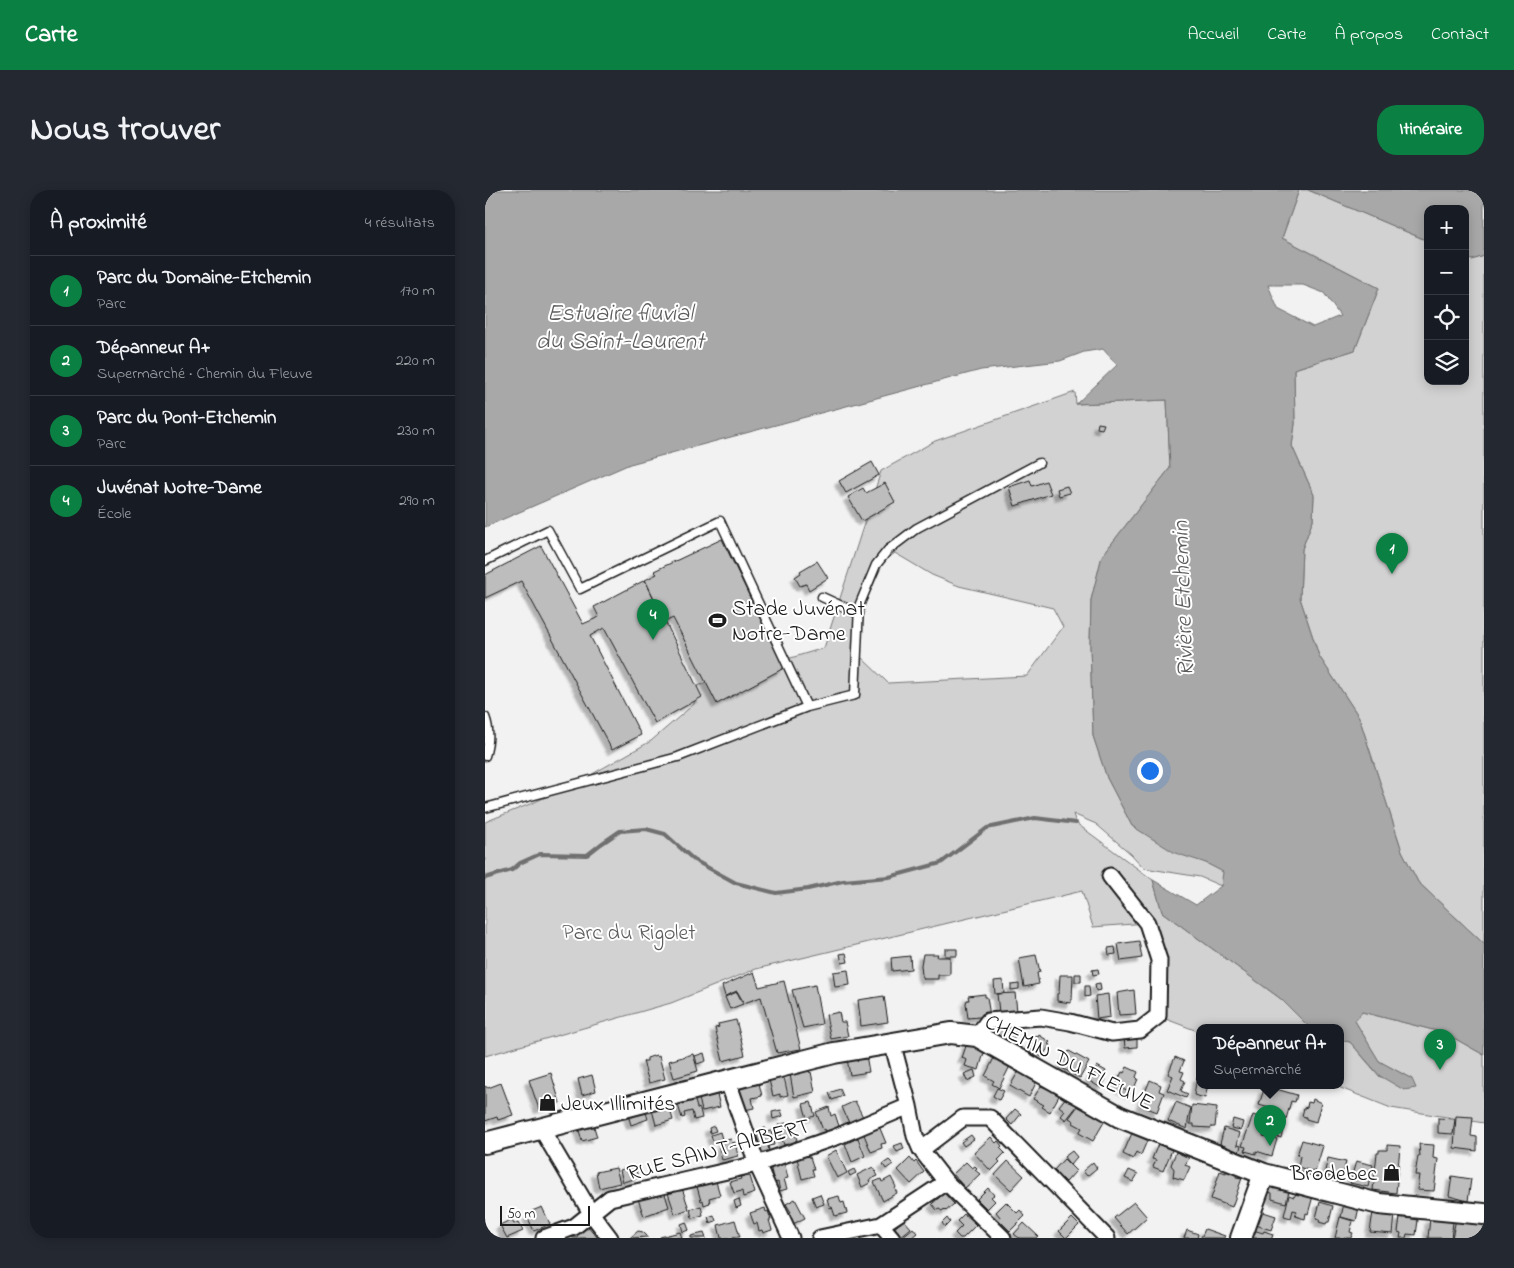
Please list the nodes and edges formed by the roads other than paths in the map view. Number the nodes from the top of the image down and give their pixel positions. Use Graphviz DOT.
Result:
graph roads {
  1 [pos="1039,463"];
  2 [pos="485,561"];
  3 [pos="823,597"];
  4 [pos="859,614"];
  5 [pos="807,707"];
  6 [pos="485,717"];
  7 [pos="485,756"];
  8 [pos="485,808"];
  9 [pos="1109,876"];
  10 [pos="977,1036"];
  11 [pos="892,1042"];
  12 [pos="727,1080"];
  13 [pos="909,1106"];
  14 [pos="541,1128"];
  15 [pos="485,1143"];
  16 [pos="921,1150"];
  17 [pos="757,1164"];
  18 [pos="1265,1174"];
  19 [pos="946,1182"];
  20 [pos="591,1213"];
  21 [pos="1484,1214"];
  22 [pos="881,1225"];
  23 [pos="544,1238"];
  24 [pos="610,1238"];
  25 [pos="791,1238"];
  26 [pos="820,1238"];
  27 [pos="892,1238"];
  28 [pos="1003,1238"];
  29 [pos="1107,1238"];
  30 [pos="1241,1238"];
  1 -- 4 [label="lane"];
  2 -- 5 [label="lane"];
  3 -- 4 [label="lane"];
  4 -- 5 [label="lane"];
  5 -- 8 [label="lane"];
  6 -- 7 [label="lane"];
  9 -- 10 [label="street"];
  10 -- 11 [label="street, CHEMIN DU FLEUVE"];
  10 -- 18 [label="street, CHEMIN DU FLEUVE"];
  11 -- 12 [label="street, CHEMIN DU FLEUVE"];
  11 -- 13 [label="street"];
  12 -- 14 [label="street, CHEMIN DU FLEUVE"];
  12 -- 17 [label="street"];
  13 -- 16 [label="street"];
  13 -- 17 [label="street, RUE SAINT-ALBERT"];
  14 -- 15 [label="street, CHEMIN DU FLEUVE"];
  14 -- 20 [label="street"];
  16 -- 19 [label="street"];
  16 -- 29 [label="street"];
  17 -- 20 [label="street, RUE SAINT-ALBERT"];
  17 -- 25 [label="street"];
  18 -- 21 [label="street, CHEMIN DU FLEUVE"];
  18 -- 30 [label="street"];
  19 -- 22 [label="street"];
  19 -- 28 [label="street"];
  20 -- 23 [label="street, RUE SAINT-ALBERT"];
  20 -- 24 [label="street"];
  22 -- 26 [label="street"];
  22 -- 27 [label="street"];
}
